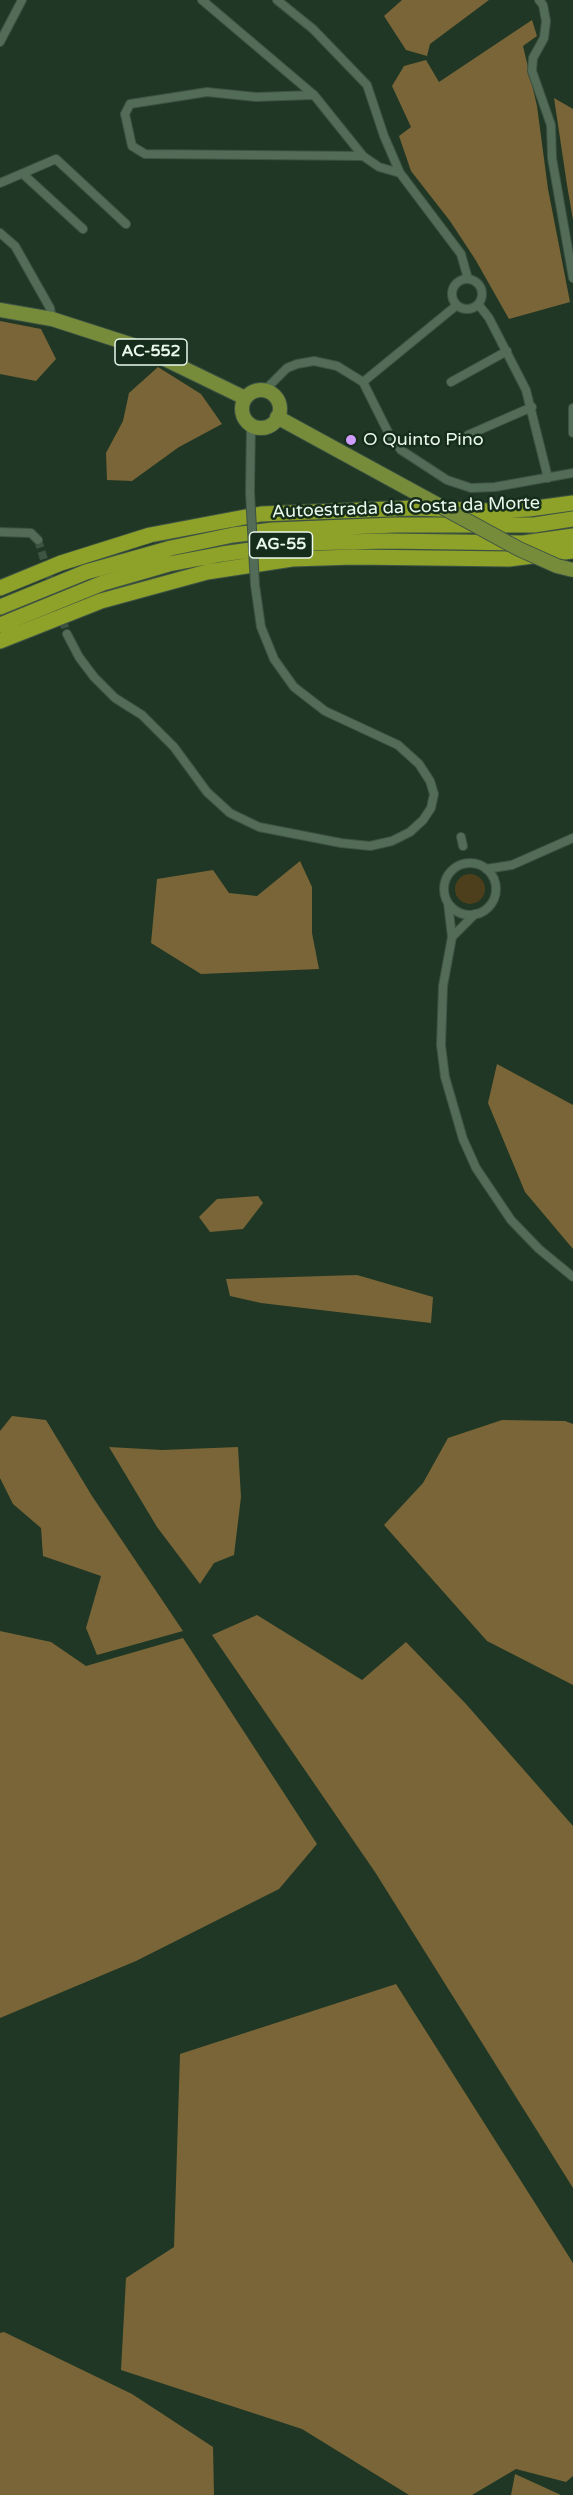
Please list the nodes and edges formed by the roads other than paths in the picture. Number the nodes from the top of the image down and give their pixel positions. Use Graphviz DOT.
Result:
graph roads {
  1 [pos="22,0"];
  2 [pos="201,0"];
  3 [pos="277,0"];
  4 [pos="539,0"];
  5 [pos="0,42"];
  6 [pos="314,95"];
  7 [pos="363,156"];
  8 [pos="400,173"];
  9 [pos="23,174"];
  10 [pos="0,183"];
  11 [pos="126,224"];
  12 [pos="83,229"];
  13 [pos="0,233"];
  14 [pos="573,278"];
  15 [pos="468,279"];
  16 [pos="478,304"];
  17 [pos="457,305"];
  18 [pos="0,310"];
  19 [pos="52,319"];
  20 [pos="507,351"];
  21 [pos="363,382"];
  22 [pos="451,382"];
  23 [pos="265,390"];
  24 [pos="245,398"];
  25 [pos="532,407"];
  26 [pos="573,408"];
  27 [pos="277,417"];
  28 [pos="251,424"];
  29 [pos="573,433"];
  30 [pos="468,435"];
  31 [pos="573,473"];
  32 [pos="548,478"];
  33 [pos="573,503"];
  34 [pos="573,519"];
  35 [pos="0,532"];
  36 [pos="573,536"];
  37 [pos="38,540"];
  38 [pos="573,551"];
  39 [pos="573,570"];
  40 [pos="0,588"];
  41 [pos="0,607"];
  42 [pos="0,625"];
  43 [pos="67,634"];
  44 [pos="0,641"];
  45 [pos="573,838"];
  46 [pos="512,865"];
  47 [pos="486,869"];
  48 [pos="494,881"];
  49 [pos="448,903"];
  50 [pos="475,914"];
  51 [pos="452,937"];
  52 [pos="573,1276"];
  1 -- 5 [label="street"];
  2 -- 6 [label="street"];
  3 -- 8 [label="street"];
  4 -- 14 [label="street"];
  6 -- 7 [label="street"];
  6 -- 7 [label="street"];
  7 -- 8 [label="street"];
  8 -- 15 [label="street"];
  9 -- 10 [label="street"];
  9 -- 11 [label="street"];
  9 -- 12 [label="street"];
  13 -- 19 [label="street"];
  15 -- 16 [label="street"];
  15 -- 17 [label="street"];
  16 -- 17 [label="street"];
  16 -- 20 [label="street"];
  17 -- 21 [label="street"];
  18 -- 19 [label="main road, AC-552"];
  19 -- 24 [label="main road, AC-552"];
  20 -- 22 [label="street"];
  20 -- 25 [label="street"];
  21 -- 23 [label="street"];
  21 -- 32 [label="street"];
  23 -- 24 [label="main road"];
  23 -- 27 [label="main road"];
  24 -- 28 [label="main road"];
  25 -- 30 [label="street"];
  25 -- 32 [label="street"];
  26 -- 29 [label="street"];
  27 -- 28 [label="main road"];
  27 -- 39 [label="main road, bridge"];
  28 -- 43 [label="street, bridge"];
  31 -- 32 [label="street"];
  33 -- 40 [label="highway"];
  34 -- 41 [label="highway, Autoestrada da Costa da Morte / AG-55"];
  35 -- 37 [label="street"];
  36 -- 42 [label="highway, Autoestrada da Costa da Morte / AG-55"];
  38 -- 44 [label="highway"];
  45 -- 46 [label="street"];
  46 -- 47 [label="street"];
  46 -- 48 [label="street"];
  47 -- 48 [label="street"];
  47 -- 49 [label="street"];
  48 -- 50 [label="street"];
  49 -- 50 [label="street"];
  49 -- 51 [label="street"];
  50 -- 51 [label="street"];
  51 -- 52 [label="street"];
}
